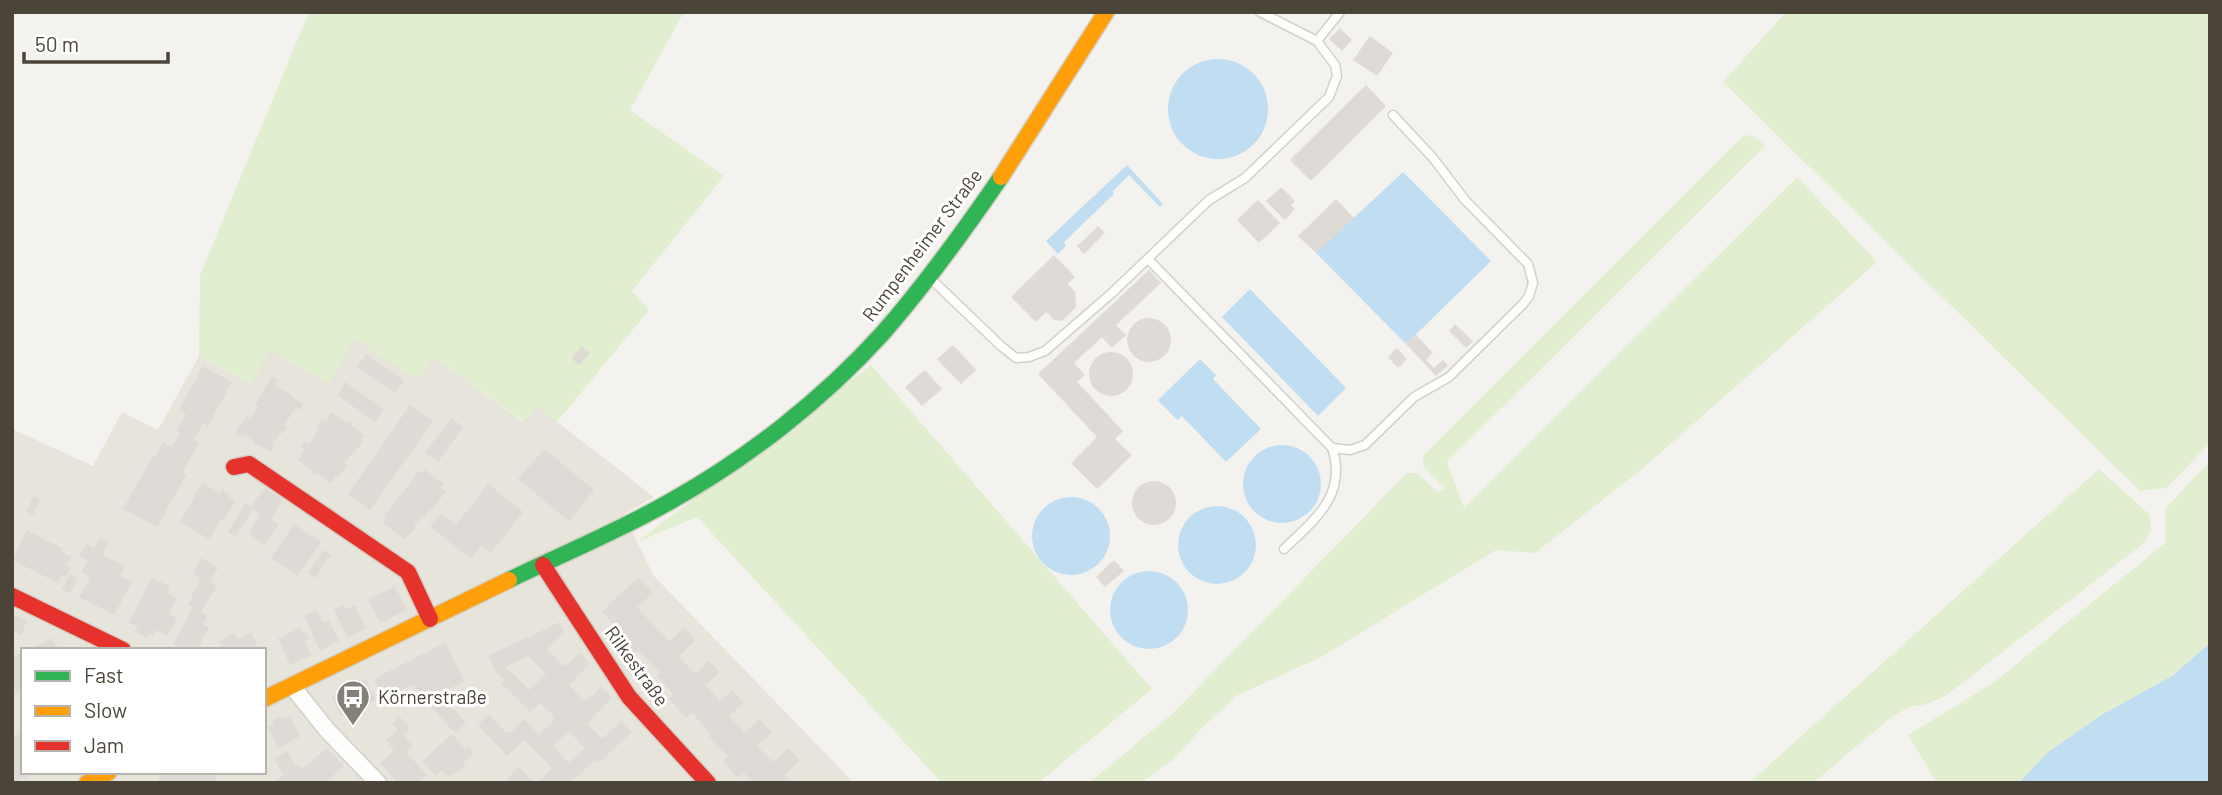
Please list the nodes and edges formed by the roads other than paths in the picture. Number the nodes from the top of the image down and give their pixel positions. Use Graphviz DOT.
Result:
graph roads {
  1 [pos="1106,12"];
  2 [pos="1260,12"];
  3 [pos="1340,12"];
  4 [pos="1317,41"];
  5 [pos="1393,115"];
  6 [pos="1148,259"];
  7 [pos="928,276"];
  8 [pos="1332,448"];
  9 [pos="234,467"];
  10 [pos="1283,549"];
  11 [pos="543,565"];
  12 [pos="12,596"];
  13 [pos="430,619"];
  14 [pos="119,648"];
  15 [pos="292,686"];
  16 [pos="266,698"];
  17 [pos="105,774"];
  18 [pos="87,783"];
  19 [pos="378,783"];
  20 [pos="708,783"];
  1 -- 7 [label="street, Rumpenheimer Straße"];
  2 -- 4 [label="lane"];
  3 -- 4 [label="lane"];
  4 -- 6 [label="lane"];
  5 -- 8 [label="lane"];
  6 -- 7 [label="lane"];
  6 -- 8 [label="lane"];
  7 -- 11 [label="street, Rumpenheimer Straße"];
  8 -- 10 [label="lane"];
  9 -- 13 [label="street"];
  11 -- 13 [label="street, Rumpenheimer Straße"];
  11 -- 20 [label="street, Rilkestraße"];
  12 -- 14 [label="street"];
  13 -- 15 [label="street, Rumpenheimer Straße"];
  15 -- 16 [label="street, Rumpenheimer Straße"];
  15 -- 19 [label="street"];
  17 -- 18 [label="street"];
}
